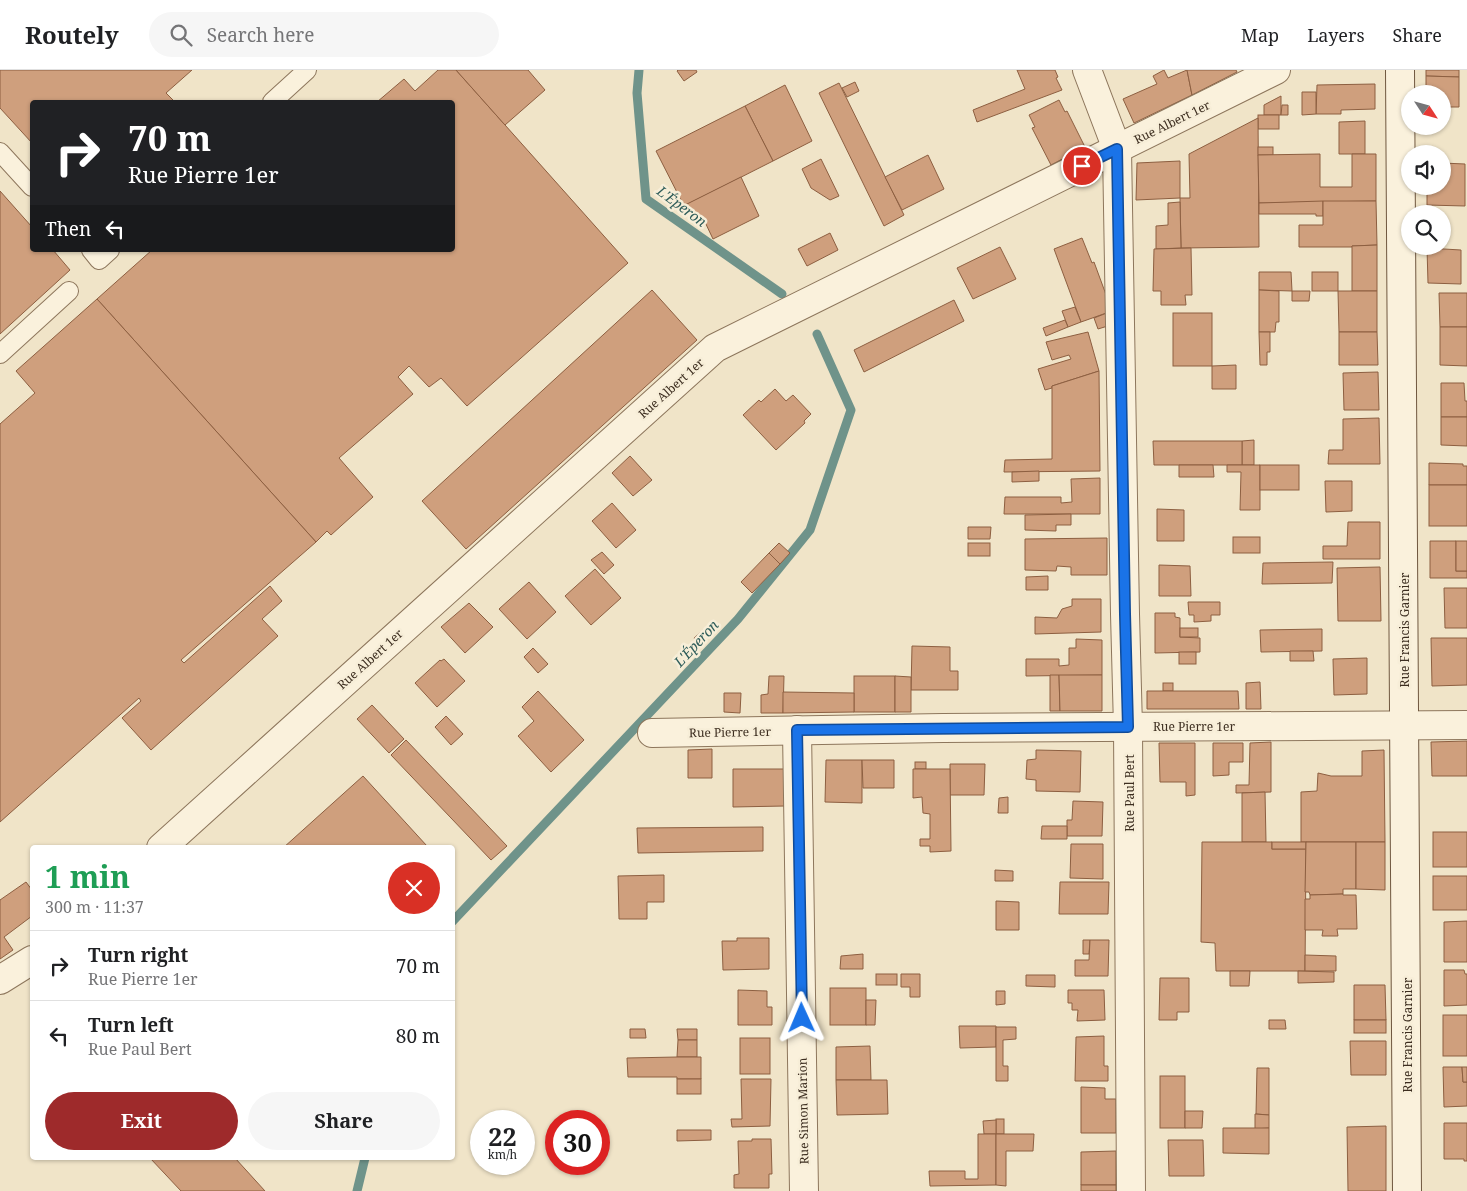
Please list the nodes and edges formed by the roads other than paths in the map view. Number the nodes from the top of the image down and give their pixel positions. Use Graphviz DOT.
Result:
graph roads {
  1 [pos="308,70"];
  2 [pos="1087,70"];
  3 [pos="1276,70"];
  4 [pos="1400,70"];
  5 [pos="274,100"];
  6 [pos="1117,149"];
  7 [pos="0,152"];
  8 [pos="30,185"];
  9 [pos="93,252"];
  10 [pos="108,252"];
  11 [pos="69,292"];
  12 [pos="0,354"];
  13 [pos="1405,725"];
  14 [pos="1467,725"];
  15 [pos="1128,727"];
  16 [pos="797,730"];
  17 [pos="652,733"];
  18 [pos="164,845"];
  19 [pos="30,961"];
  20 [pos="0,980"];
  21 [pos="804,1191"];
  22 [pos="1132,1191"];
  23 [pos="1407,1191"];
  1 -- 5 [label="lane"];
  2 -- 6 [label="street, Rue Paul Bert"];
  3 -- 6 [label="street, Rue Albert 1er"];
  4 -- 13 [label="street, Rue Francis Garnier"];
  6 -- 15 [label="street, Rue Paul Bert"];
  6 -- 18 [label="street, Rue Albert 1er"];
  7 -- 8 [label="lane"];
  9 -- 10 [label="lane"];
  11 -- 12 [label="lane"];
  13 -- 14 [label="street, Rue Pierre 1er"];
  13 -- 15 [label="street, Rue Pierre 1er"];
  13 -- 23 [label="street, Rue Francis Garnier"];
  15 -- 16 [label="street, Rue Pierre 1er"];
  15 -- 22 [label="street, Rue Paul Bert"];
  16 -- 17 [label="street, Rue Pierre 1er"];
  16 -- 21 [label="street, Rue Simon Marion"];
  19 -- 20 [label="street"];
}
